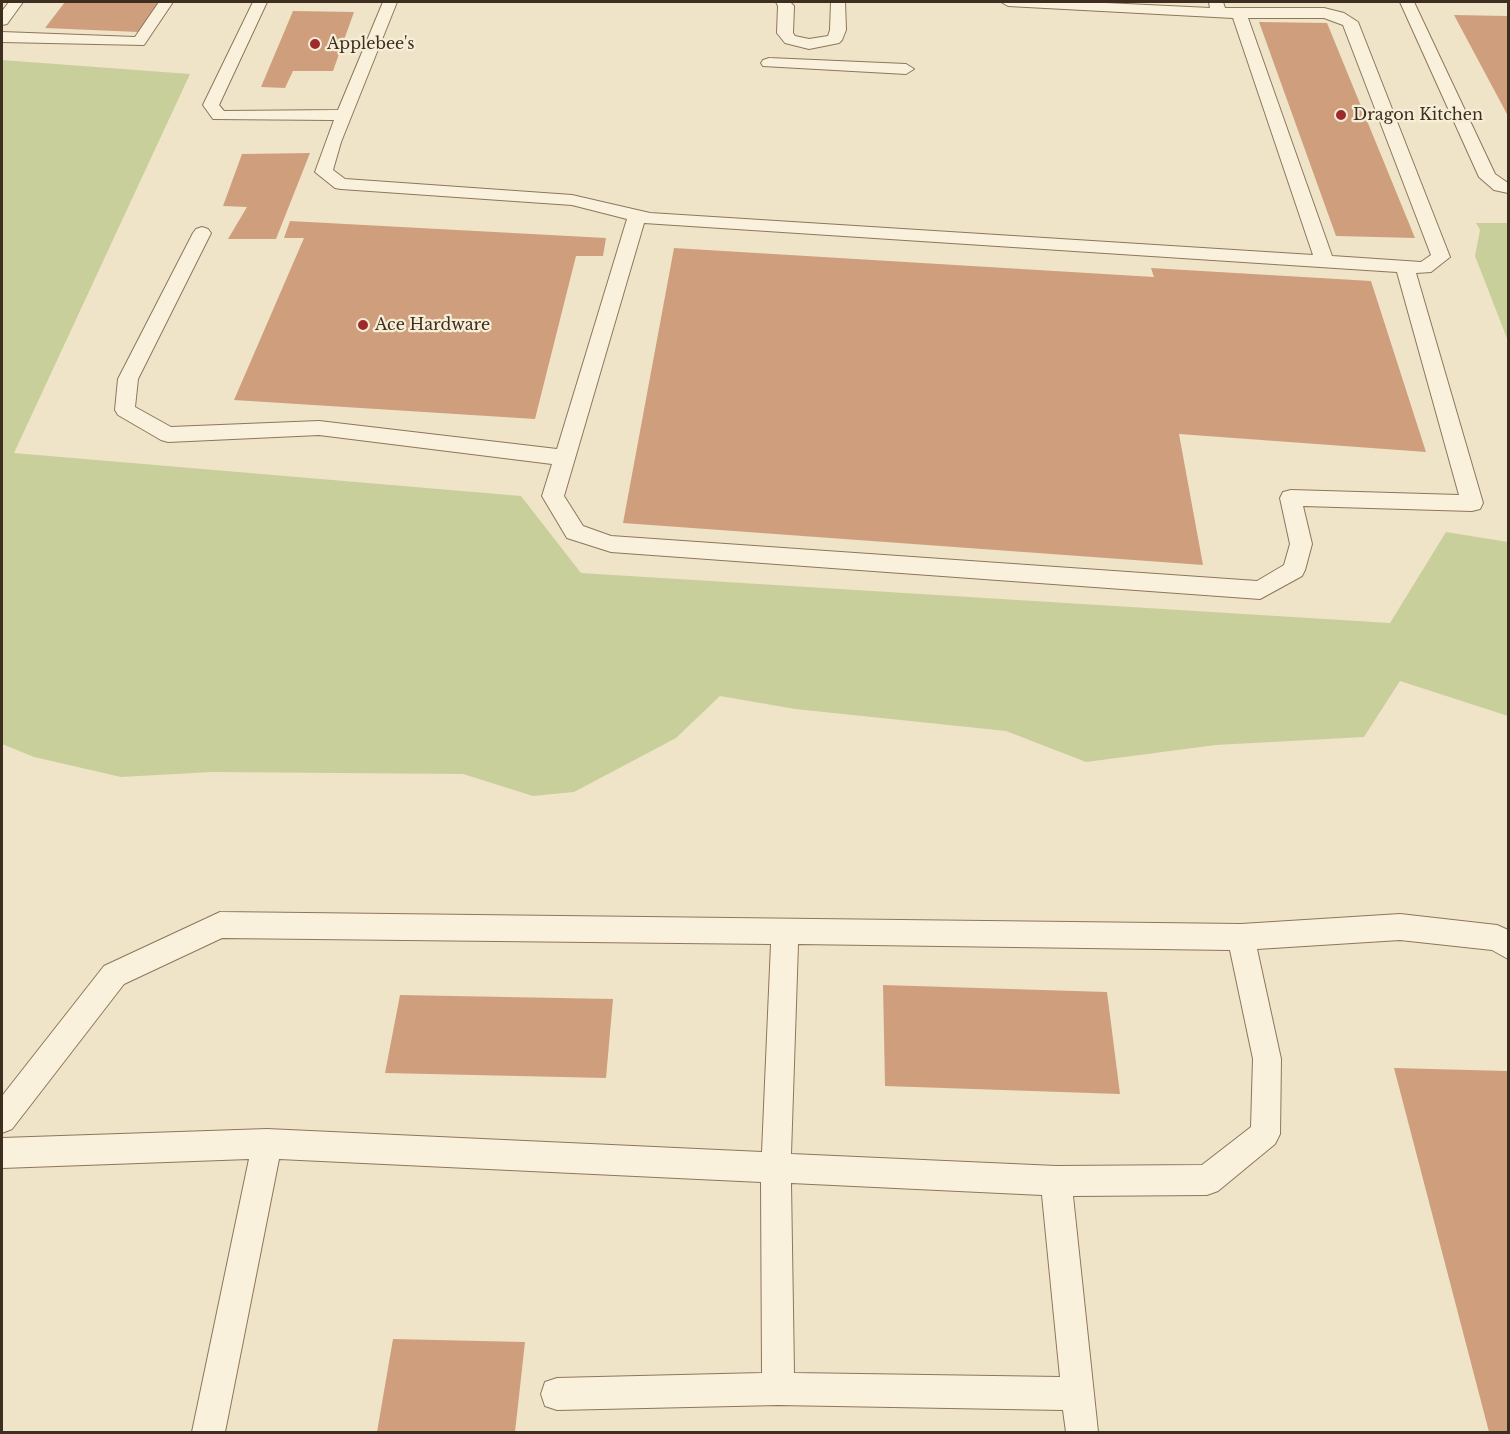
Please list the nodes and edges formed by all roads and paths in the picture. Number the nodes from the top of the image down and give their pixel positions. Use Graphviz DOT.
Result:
graph roads {
  1 [pos="16,2"];
  2 [pos="166,2"];
  3 [pos="260,2"];
  4 [pos="390,2"];
  5 [pos="783,2"];
  6 [pos="838,2"];
  7 [pos="1008,2"];
  8 [pos="1407,2"];
  9 [pos="1217,7"];
  10 [pos="1239,13"];
  11 [pos="2,21"];
  12 [pos="2,37"];
  13 [pos="769,63"];
  14 [pos="906,69"];
  15 [pos="344,115"];
  16 [pos="1509,188"];
  17 [pos="637,215"];
  18 [pos="202,232"];
  19 [pos="1326,262"];
  20 [pos="1405,267"];
  21 [pos="565,458"];
  22 [pos="785,931"];
  23 [pos="1241,937"];
  24 [pos="1509,946"];
  25 [pos="2,1119"];
  26 [pos="267,1144"];
  27 [pos="2,1153"];
  28 [pos="776,1168"];
  29 [pos="1056,1181"];
  30 [pos="778,1389"];
  31 [pos="557,1394"];
  32 [pos="1078,1394"];
  33 [pos="208,1432"];
  34 [pos="1082,1432"];
  1 -- 11 [label="lane"];
  2 -- 12 [label="lane"];
  3 -- 15 [label="lane"];
  4 -- 15 [label="lane"];
  5 -- 6 [label="lane"];
  7 -- 9 [label="lane"];
  8 -- 16 [label="lane"];
  9 -- 10 [label="lane"];
  10 -- 19 [label="lane"];
  10 -- 20 [label="lane"];
  13 -- 14 [label="lane"];
  15 -- 17 [label="lane"];
  17 -- 19 [label="lane"];
  17 -- 21 [label="lane"];
  18 -- 21 [label="lane"];
  19 -- 20 [label="lane"];
  20 -- 21 [label="lane"];
  22 -- 23 [label="lane"];
  22 -- 25 [label="lane"];
  22 -- 28 [label="lane"];
  23 -- 24 [label="lane"];
  23 -- 29 [label="lane"];
  26 -- 27 [label="lane"];
  26 -- 28 [label="lane"];
  26 -- 33 [label="lane"];
  28 -- 29 [label="lane"];
  28 -- 30 [label="lane"];
  29 -- 32 [label="lane"];
  30 -- 31 [label="lane"];
  30 -- 32 [label="lane"];
  32 -- 34 [label="lane"];
}
